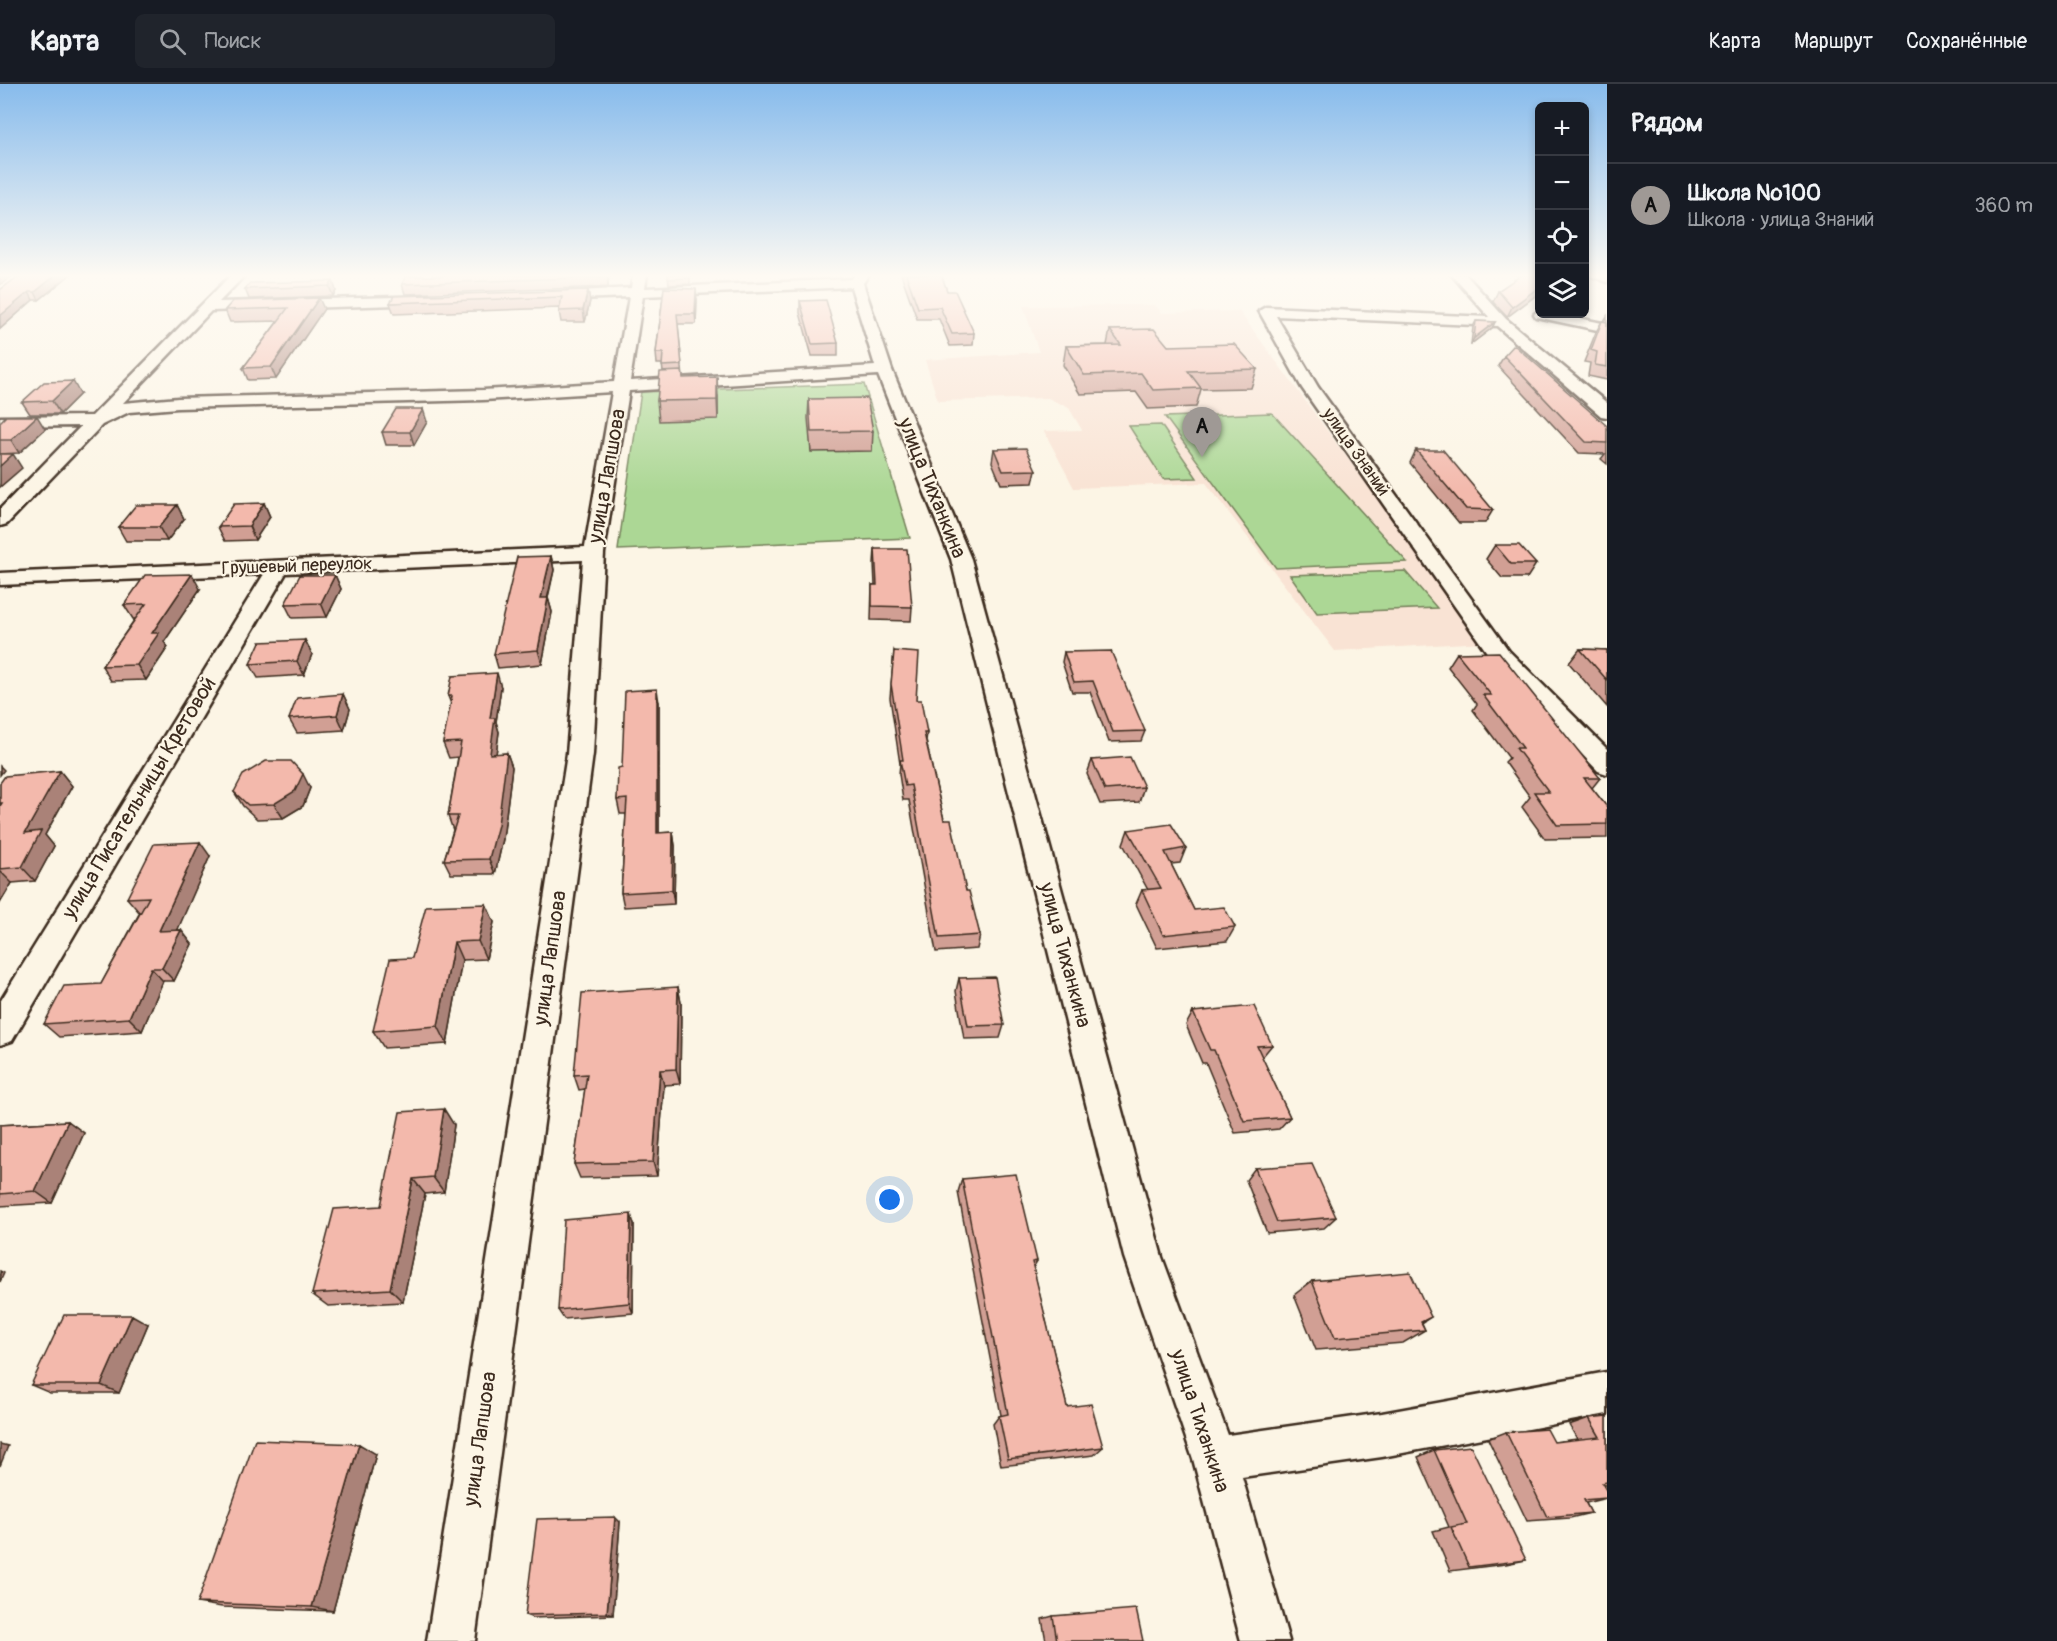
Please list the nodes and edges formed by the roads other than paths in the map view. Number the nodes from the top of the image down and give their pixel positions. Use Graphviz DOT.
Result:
graph roads {
  1 [pos="171,347"];
  2 [pos="628,347"];
  3 [pos="878,347"];
  4 [pos="1286,347"];
  5 [pos="1538,347"];
  6 [pos="884,370"];
  7 [pos="622,385"];
  8 [pos="1607,412"];
  9 [pos="97,421"];
  10 [pos="0,422"];
  11 [pos="0,520"];
  12 [pos="594,553"];
  13 [pos="279,567"];
  14 [pos="0,579"];
  15 [pos="1607,765"];
  16 [pos="0,1030"];
  17 [pos="1607,1393"];
  18 [pos="1215,1459"];
  19 [pos="451,1641"];
  20 [pos="1265,1641"];
  1 -- 9 [label="street"];
  2 -- 7 [label="street, улица Лапшова"];
  3 -- 6 [label="street, улица Тиханкина"];
  4 -- 15 [label="street, улица Знаний"];
  5 -- 8 [label="street"];
  6 -- 7 [label="street"];
  6 -- 18 [label="street, улица Тиханкина"];
  7 -- 9 [label="street"];
  7 -- 12 [label="street, улица Лапшова"];
  9 -- 10 [label="street"];
  9 -- 11 [label="street"];
  12 -- 13 [label="street, Грушевый переулок"];
  12 -- 19 [label="street, улица Лапшова"];
  13 -- 14 [label="street, Грушевый переулок"];
  13 -- 16 [label="street, улица Писательницы Кретовой"];
  17 -- 18 [label="street"];
  18 -- 20 [label="street, улица Тиханкина"];
}
